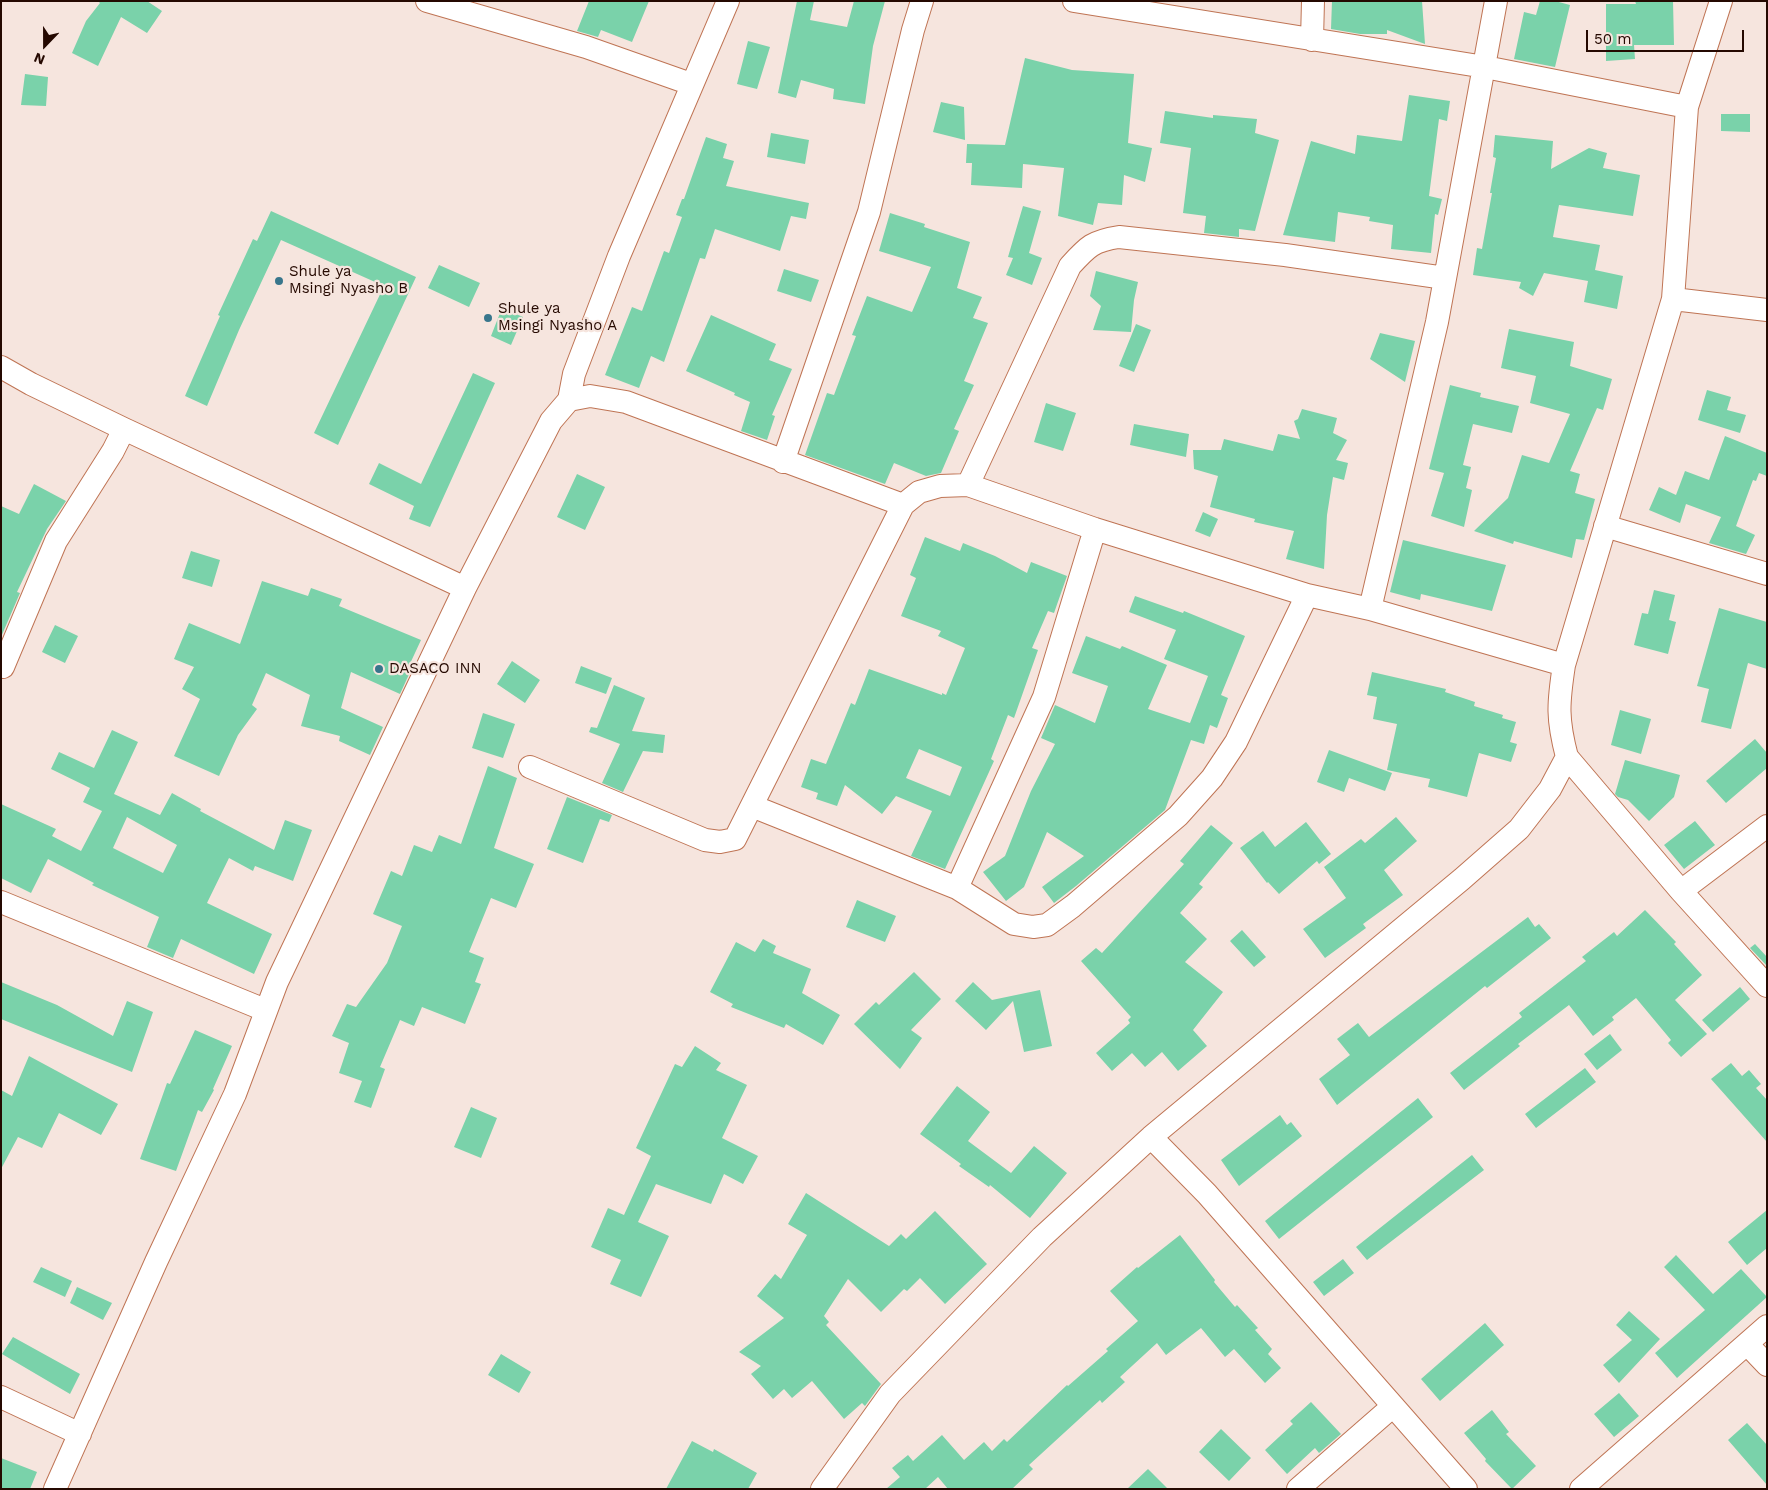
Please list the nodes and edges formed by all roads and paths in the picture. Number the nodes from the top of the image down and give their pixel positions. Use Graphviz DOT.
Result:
graph roads {
  1 [pos="728,1"];
  2 [pos="922,1"];
  3 [pos="1313,1"];
  4 [pos="1496,1"];
  5 [pos="1721,1"];
  6 [pos="436,2"];
  7 [pos="1080,2"];
  8 [pos="1312,40"];
  9 [pos="1485,67"];
  10 [pos="691,84"];
  11 [pos="1687,107"];
  12 [pos="1445,278"];
  13 [pos="1673,300"];
  14 [pos="1767,310"];
  15 [pos="1,367"];
  16 [pos="569,400"];
  17 [pos="124,429"];
  18 [pos="783,462"];
  19 [pos="968,485"];
  20 [pos="904,505"];
  21 [pos="1605,526"];
  22 [pos="1095,529"];
  23 [pos="1767,574"];
  24 [pos="466,588"];
  25 [pos="1307,595"];
  26 [pos="1370,609"];
  27 [pos="1564,665"];
  28 [pos="2,666"];
  29 [pos="1567,757"];
  30 [pos="530,768"];
  31 [pos="752,806"];
  32 [pos="1767,826"];
  33 [pos="957,888"];
  34 [pos="1681,891"];
  35 [pos="1,902"];
  36 [pos="1767,986"];
  37 [pos="265,1010"];
  38 [pos="1151,1137"];
  39 [pos="1767,1326"];
  40 [pos="1747,1344"];
  41 [pos="1767,1366"];
  42 [pos="1,1398"];
  43 [pos="1392,1406"];
  44 [pos="80,1434"];
  45 [pos="831,1485"];
  46 [pos="55,1489"];
  47 [pos="1298,1489"];
  48 [pos="1466,1489"];
  49 [pos="1581,1489"];
  1 -- 10 [label="street"];
  2 -- 18 [label="street"];
  3 -- 8 [label="street"];
  4 -- 9 [label="street"];
  5 -- 11 [label="street"];
  6 -- 10 [label="street"];
  7 -- 8 [label="street"];
  8 -- 9 [label="street"];
  9 -- 11 [label="street"];
  9 -- 12 [label="street"];
  10 -- 16 [label="street"];
  11 -- 13 [label="street"];
  12 -- 19 [label="street"];
  12 -- 26 [label="street"];
  13 -- 14 [label="street"];
  13 -- 21 [label="street"];
  15 -- 17 [label="street"];
  16 -- 18 [label="street"];
  16 -- 24 [label="street"];
  17 -- 24 [label="street"];
  17 -- 28 [label="street"];
  18 -- 20 [label="street"];
  19 -- 20 [label="street"];
  19 -- 22 [label="street"];
  20 -- 31 [label="street"];
  21 -- 23 [label="street"];
  21 -- 27 [label="street"];
  22 -- 25 [label="street"];
  22 -- 33 [label="street"];
  24 -- 37 [label="street"];
  25 -- 26 [label="street"];
  25 -- 33 [label="street"];
  26 -- 27 [label="street"];
  27 -- 29 [label="street"];
  29 -- 34 [label="street"];
  29 -- 38 [label="street"];
  30 -- 31 [label="street"];
  31 -- 33 [label="street"];
  32 -- 34 [label="street"];
  34 -- 36 [label="street"];
  35 -- 37 [label="street"];
  37 -- 44 [label="street"];
  38 -- 43 [label="street"];
  38 -- 45 [label="street"];
  39 -- 40 [label="street"];
  40 -- 41 [label="street"];
  40 -- 49 [label="street"];
  42 -- 44 [label="street"];
  43 -- 47 [label="street"];
  43 -- 48 [label="street"];
  44 -- 46 [label="street"];
}
